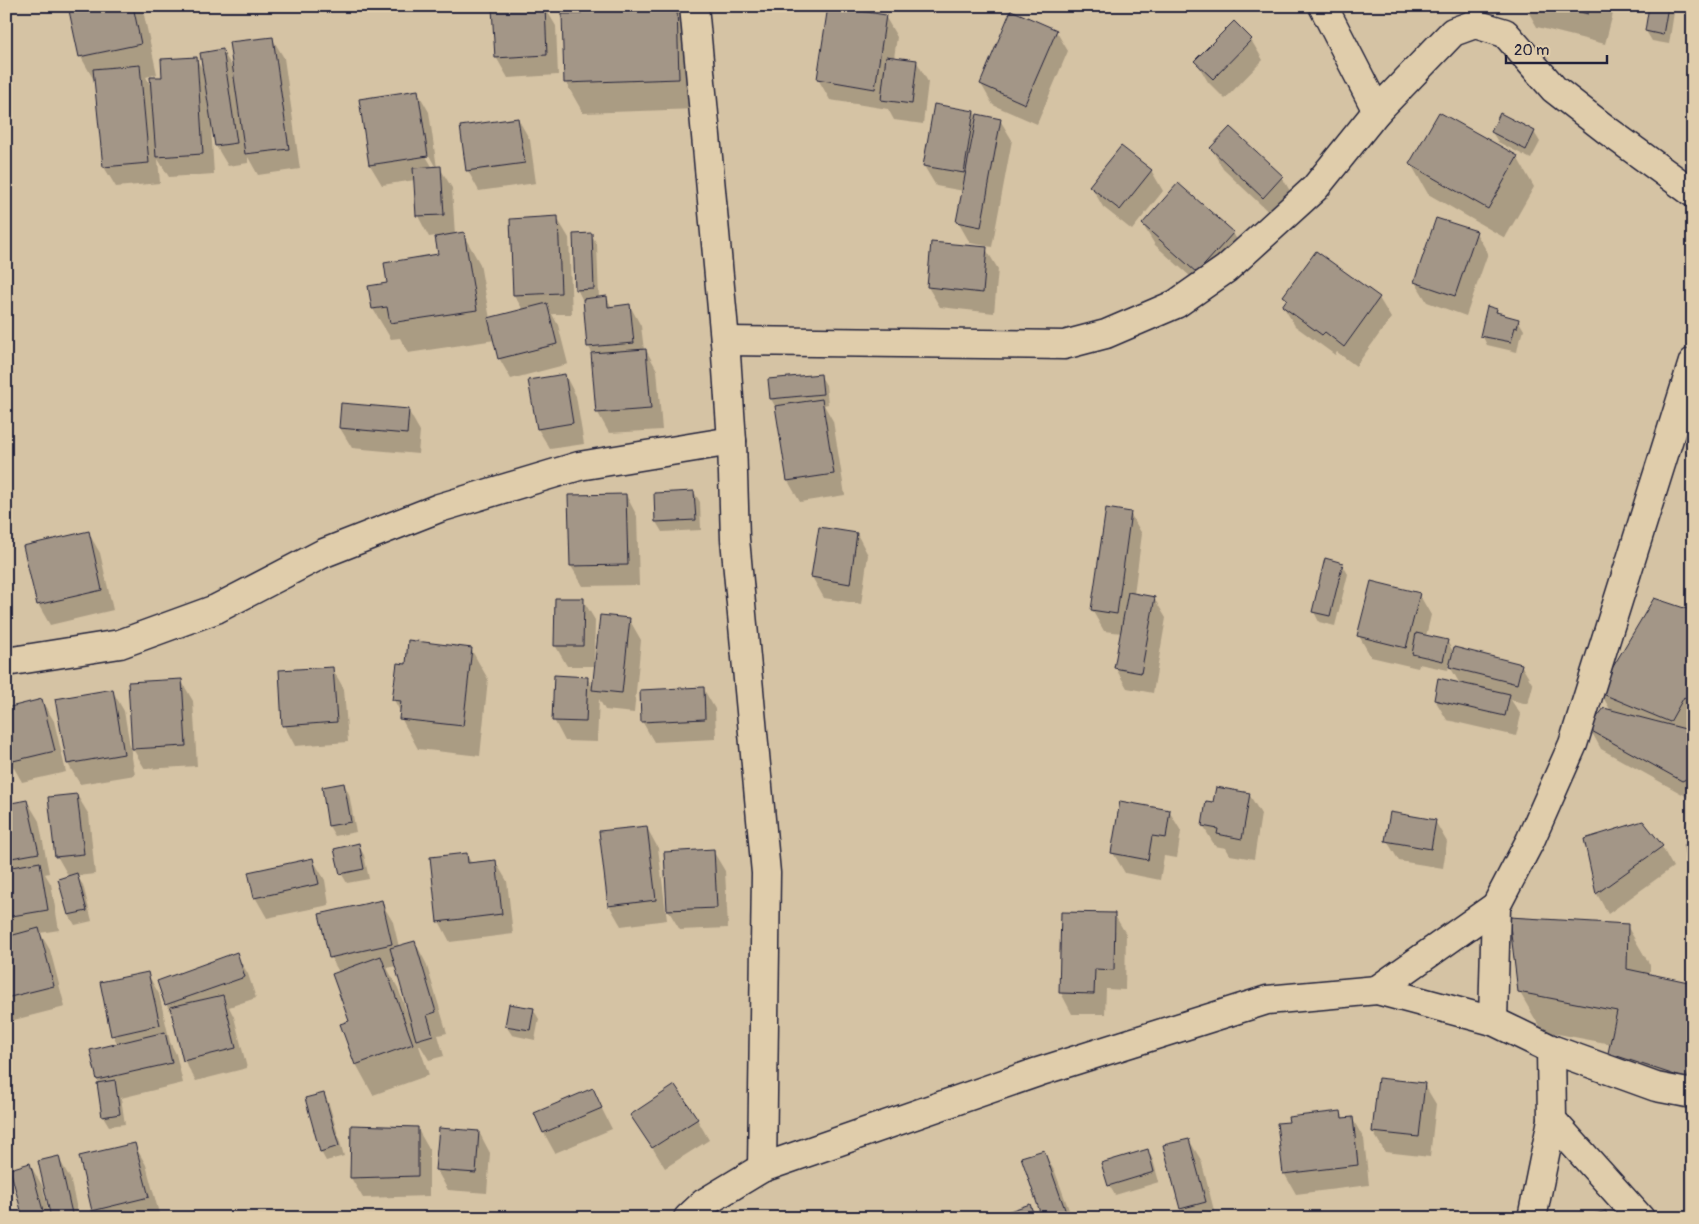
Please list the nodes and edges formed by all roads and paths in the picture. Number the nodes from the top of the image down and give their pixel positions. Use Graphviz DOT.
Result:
graph roads {
  1 [pos="694,6"];
  2 [pos="1323,6"];
  3 [pos="1377,111"];
  4 [pos="1693,193"];
  5 [pos="726,340"];
  6 [pos="1693,362"];
  7 [pos="732,441"];
  8 [pos="6,662"];
  9 [pos="1496,906"];
  10 [pos="1377,990"];
  11 [pos="1493,1021"];
  12 [pos="1551,1049"];
  13 [pos="1693,1094"];
  14 [pos="1552,1120"];
  15 [pos="762,1168"];
  16 [pos="699,1213"];
  17 [pos="1532,1218"];
  18 [pos="1640,1218"];
  1 -- 5 [label="street"];
  2 -- 3 [label="street"];
  3 -- 4 [label="street"];
  3 -- 5 [label="street"];
  5 -- 7 [label="street"];
  6 -- 9 [label="street"];
  7 -- 8 [label="street"];
  7 -- 15 [label="street"];
  9 -- 10 [label="street"];
  9 -- 11 [label="street"];
  10 -- 11 [label="street"];
  10 -- 15 [label="street"];
  11 -- 12 [label="street"];
  12 -- 13 [label="street"];
  12 -- 14 [label="street"];
  14 -- 17 [label="street"];
  14 -- 18 [label="street"];
  15 -- 16 [label="street"];
}
